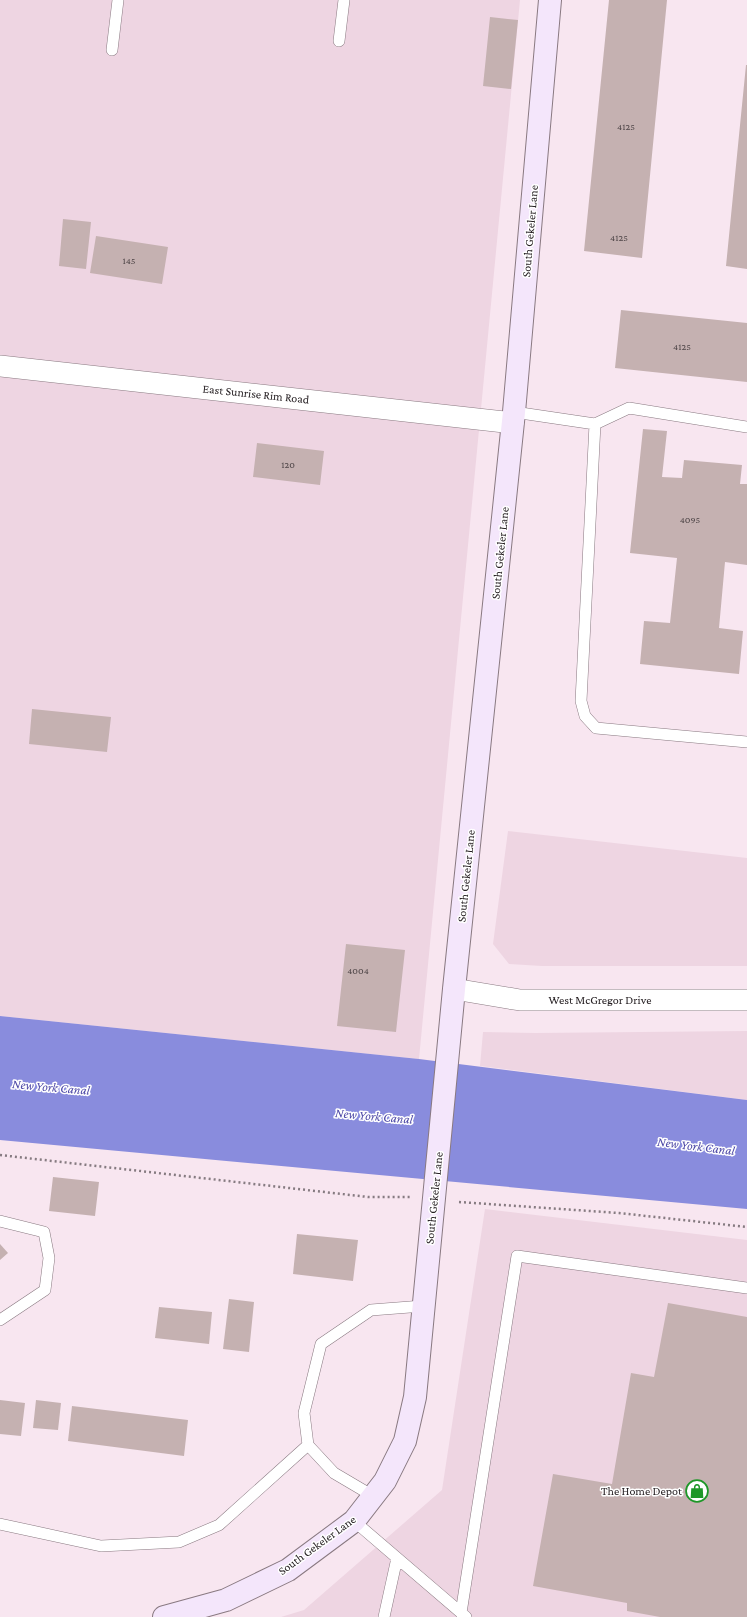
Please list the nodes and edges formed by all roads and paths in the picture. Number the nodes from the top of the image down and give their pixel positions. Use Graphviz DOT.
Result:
graph roads {
  1 [pos="118,0"];
  2 [pos="344,0"];
  3 [pos="550,0"];
  4 [pos="339,41"];
  5 [pos="112,50"];
  6 [pos="0,366"];
  7 [pos="514,417"];
  8 [pos="595,424"];
  9 [pos="747,427"];
  10 [pos="747,742"];
  11 [pos="454,989"];
  12 [pos="747,1000"];
  13 [pos="0,1155"];
  14 [pos="434,1197"];
  15 [pos="0,1221"];
  16 [pos="747,1227"];
  17 [pos="747,1288"];
  18 [pos="423,1306"];
  19 [pos="0,1320"];
  20 [pos="308,1445"];
  21 [pos="373,1496"];
  22 [pos="354,1521"];
  23 [pos="0,1524"];
  24 [pos="397,1558"];
  25 [pos="463,1615"];
  26 [pos="164,1617"];
  27 [pos="384,1617"];
  1 -- 5 [label="lane"];
  2 -- 4 [label="lane"];
  3 -- 7 [label="street, South Gekeler Lane"];
  6 -- 7 [label="street, East Sunrise Rim Road"];
  7 -- 8 [label="lane"];
  7 -- 11 [label="street, South Gekeler Lane"];
  8 -- 9 [label="lane"];
  8 -- 10 [label="lane"];
  11 -- 12 [label="street, West McGregor Drive"];
  11 -- 14 [label="street, South Gekeler Lane"];
  13 -- 14 [label="path"];
  14 -- 16 [label="path"];
  14 -- 18 [label="street, South Gekeler Lane"];
  15 -- 19 [label="lane"];
  17 -- 25 [label="lane"];
  18 -- 20 [label="lane"];
  18 -- 21 [label="street, South Gekeler Lane"];
  20 -- 21 [label="lane"];
  20 -- 23 [label="lane"];
  21 -- 22 [label="street, South Gekeler Lane"];
  22 -- 24 [label="lane"];
  22 -- 26 [label="street, South Gekeler Lane"];
  24 -- 25 [label="lane"];
  24 -- 27 [label="lane"];
}
